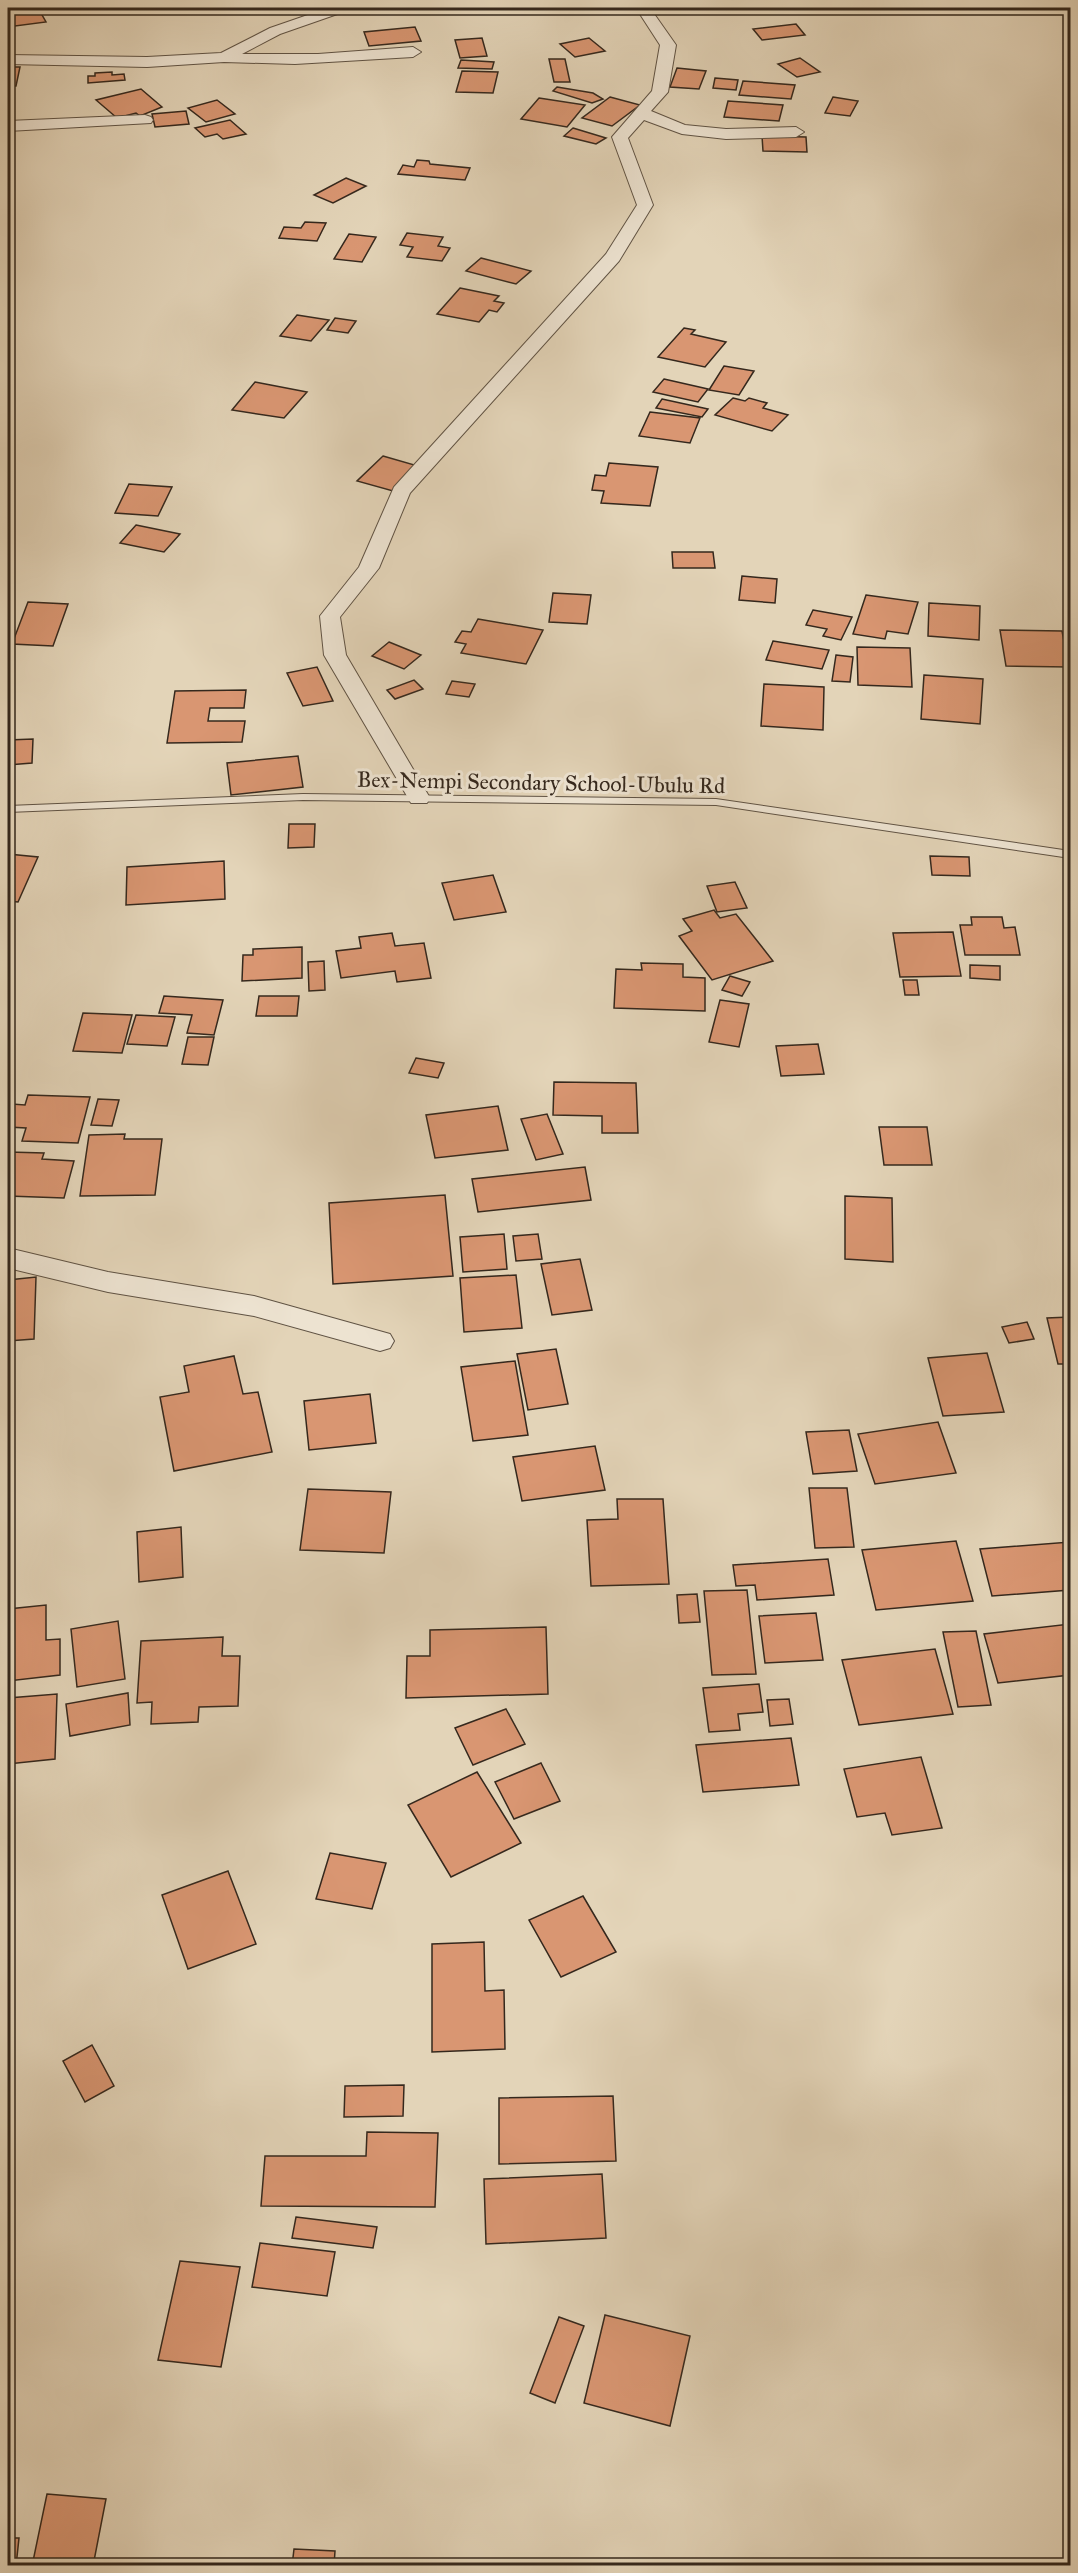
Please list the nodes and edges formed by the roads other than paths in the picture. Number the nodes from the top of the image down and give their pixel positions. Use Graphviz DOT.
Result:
graph roads {
  1 [pos="341,8"];
  2 [pos="643,8"];
  3 [pos="412,52"];
  4 [pos="224,57"];
  5 [pos="8,60"];
  6 [pos="641,113"];
  7 [pos="145,120"];
  8 [pos="8,126"];
  9 [pos="796,132"];
  10 [pos="419,798"];
  11 [pos="8,808"];
  12 [pos="1071,855"];
  13 [pos="8,1258"];
  14 [pos="380,1341"];
  1 -- 4 [label="street"];
  2 -- 6 [label="street"];
  3 -- 4 [label="street"];
  4 -- 5 [label="street"];
  6 -- 9 [label="street"];
  6 -- 10 [label="street"];
  7 -- 8 [label="street"];
  10 -- 11 [label="lane, Bex-Nempi Secondary School-Ubulu Rd"];
  10 -- 12 [label="lane, Bex-Nempi Secondary School-Ubulu Rd"];
  13 -- 14 [label="street"];
}
